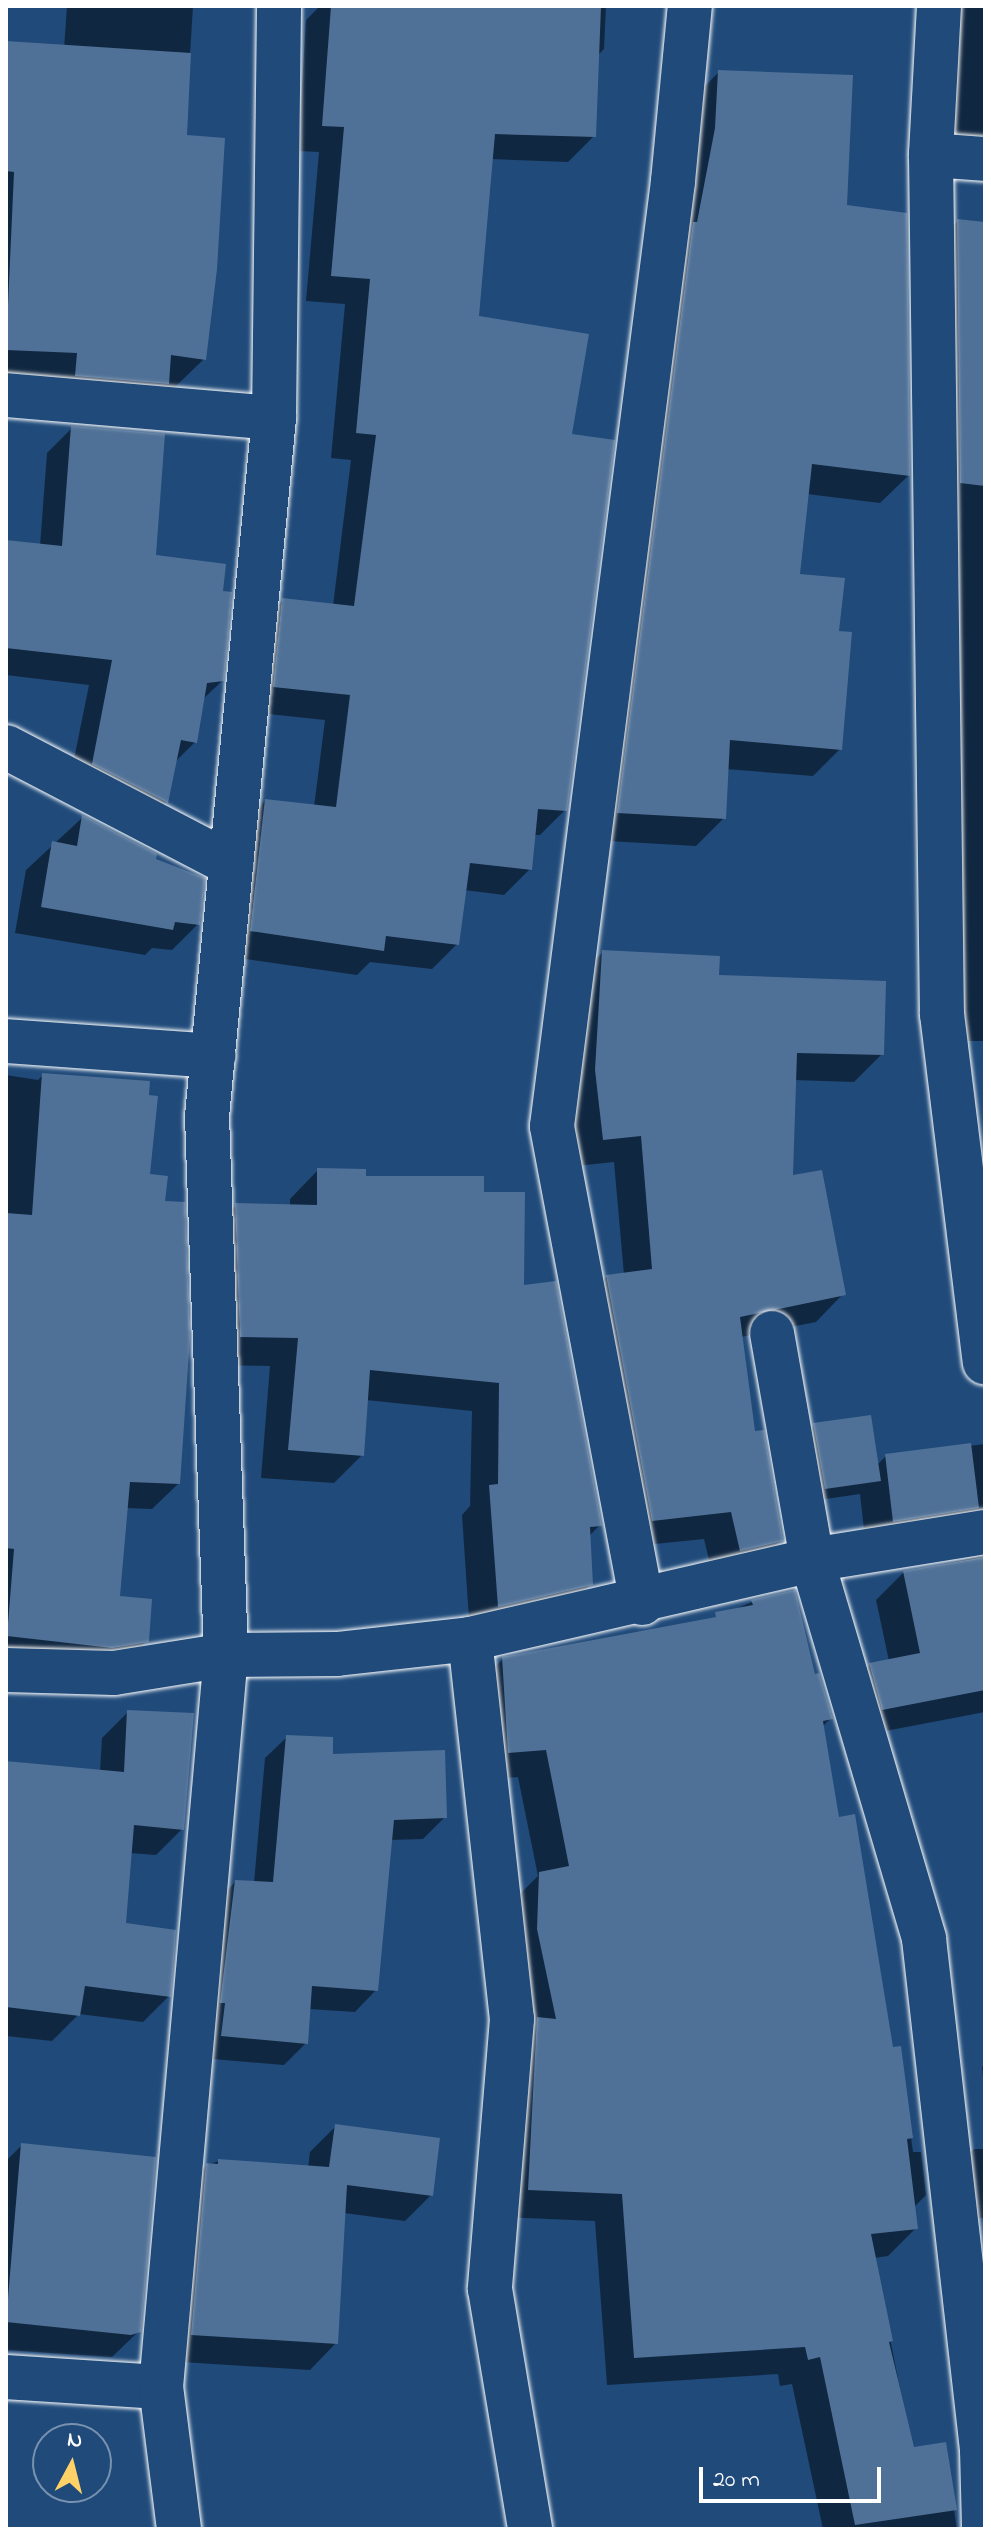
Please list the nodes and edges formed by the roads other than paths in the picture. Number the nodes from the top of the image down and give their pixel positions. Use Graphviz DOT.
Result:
graph roads {
  1 [pos="279,6"];
  2 [pos="690,6"];
  3 [pos="939,6"];
  4 [pos="931,155"];
  5 [pos="985,159"];
  6 [pos="6,395"];
  7 [pos="274,418"];
  8 [pos="6,747"];
  9 [pos="231,864"];
  10 [pos="6,1041"];
  11 [pos="213,1056"];
  12 [pos="772,1333"];
  13 [pos="985,1362"];
  14 [pos="985,1532"];
  15 [pos="812,1560"];
  16 [pos="642,1603"];
  17 [pos="470,1639"];
  18 [pos="226,1655"];
  19 [pos="6,1670"];
  20 [pos="6,2377"];
  21 [pos="161,2387"];
  22 [pos="179,2529"];
  23 [pos="530,2529"];
  24 [pos="984,2529"];
  1 -- 7 [label="street"];
  2 -- 16 [label="street"];
  3 -- 4 [label="street"];
  4 -- 5 [label="street"];
  4 -- 13 [label="street"];
  6 -- 7 [label="street"];
  7 -- 9 [label="street"];
  8 -- 9 [label="street"];
  9 -- 11 [label="street"];
  10 -- 11 [label="street"];
  11 -- 18 [label="street"];
  12 -- 15 [label="street"];
  14 -- 15 [label="street"];
  15 -- 16 [label="street"];
  15 -- 24 [label="street"];
  16 -- 17 [label="street"];
  17 -- 18 [label="street"];
  17 -- 23 [label="street"];
  18 -- 19 [label="street"];
  18 -- 21 [label="street"];
  20 -- 21 [label="street"];
  21 -- 22 [label="street"];
}
